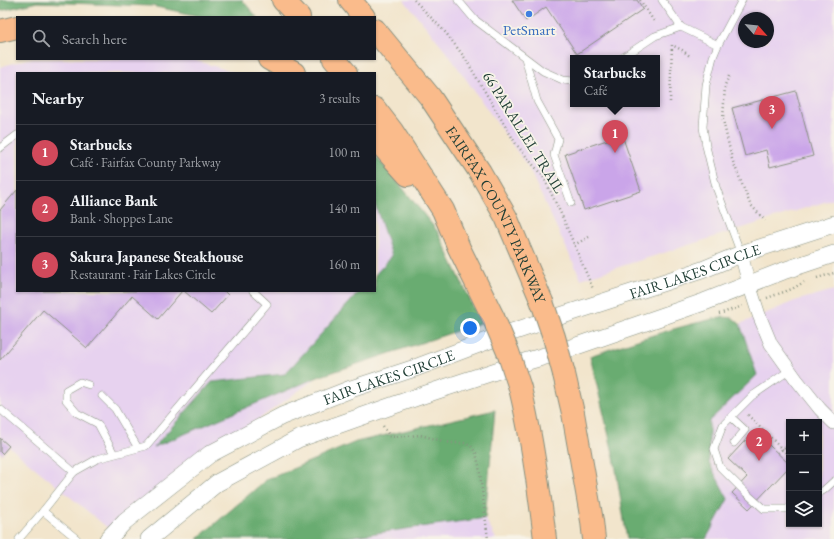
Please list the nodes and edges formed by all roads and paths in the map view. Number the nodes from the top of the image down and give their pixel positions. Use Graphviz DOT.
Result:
graph roads {
  1 [pos="283,0"];
  2 [pos="350,0"];
  3 [pos="414,0"];
  4 [pos="458,0"];
  5 [pos="640,0"];
  6 [pos="662,0"];
  7 [pos="742,0"];
  8 [pos="298,16"];
  9 [pos="363,16"];
  10 [pos="655,23"];
  11 [pos="681,26"];
  12 [pos="16,27"];
  13 [pos="0,31"];
  14 [pos="376,31"];
  15 [pos="718,45"];
  16 [pos="626,55"];
  17 [pos="691,57"];
  18 [pos="525,58"];
  19 [pos="271,60"];
  20 [pos="335,60"];
  21 [pos="292,72"];
  22 [pos="345,72"];
  23 [pos="729,76"];
  24 [pos="570,81"];
  25 [pos="670,102"];
  26 [pos="376,110"];
  27 [pos="16,136"];
  28 [pos="376,139"];
  29 [pos="0,148"];
  30 [pos="571,203"];
  31 [pos="765,221"];
  32 [pos="834,224"];
  33 [pos="589,237"];
  34 [pos="574,245"];
  35 [pos="459,248"];
  36 [pos="741,254"];
  37 [pos="834,254"];
  38 [pos="834,272"];
  39 [pos="814,279"];
  40 [pos="808,281"];
  41 [pos="749,284"];
  42 [pos="594,291"];
  43 [pos="254,292"];
  44 [pos="755,302"];
  45 [pos="716,315"];
  46 [pos="790,370"];
  47 [pos="89,385"];
  48 [pos="102,396"];
  49 [pos="740,407"];
  50 [pos="0,409"];
  51 [pos="731,417"];
  52 [pos="390,423"];
  53 [pos="834,423"];
  54 [pos="734,443"];
  55 [pos="786,447"];
  56 [pos="138,448"];
  57 [pos="783,450"];
  58 [pos="114,454"];
  59 [pos="778,454"];
  60 [pos="788,455"];
  61 [pos="74,472"];
  62 [pos="834,481"];
  63 [pos="822,491"];
  64 [pos="786,509"];
  65 [pos="44,511"];
  66 [pos="23,538"];
  67 [pos="77,539"];
  68 [pos="108,539"];
  69 [pos="149,539"];
  70 [pos="488,539"];
  71 [pos="545,539"];
  72 [pos="594,539"];
  1 -- 8 [label="highway"];
  2 -- 9 [label="highway"];
  3 -- 34 [label="path, 66 PARALLEL TRAIL"];
  4 -- 18 [label="lane"];
  5 -- 10 [label="path"];
  6 -- 11 [label="lane"];
  7 -- 15 [label="lane"];
  11 -- 15 [label="lane"];
  11 -- 16 [label="lane"];
  12 -- 13 [label="highway"];
  14 -- 72 [label="highway, FAIRFAX COUNTY PARKWAY, bridge"];
  15 -- 36 [label="lane"];
  17 -- 25 [label="path"];
  18 -- 24 [label="lane"];
  18 -- 30 [label="lane"];
  19 -- 21 [label="highway"];
  20 -- 22 [label="highway"];
  23 -- 31 [label="path"];
  26 -- 35 [label="highway"];
  27 -- 29 [label="lane"];
  28 -- 35 [label="highway"];
  32 -- 36 [label="street, FAIR LAKES CIRCLE"];
  33 -- 34 [label="path"];
  34 -- 42 [label="path, 66 PARALLEL TRAIL"];
  35 -- 71 [label="highway, bridge"];
  36 -- 41 [label="street"];
  36 -- 68 [label="street, FAIR LAKES CIRCLE"];
  37 -- 41 [label="street, FAIR LAKES CIRCLE"];
  38 -- 39 [label="path"];
  40 -- 44 [label="path"];
  41 -- 44 [label="street"];
  41 -- 69 [label="street, FAIR LAKES CIRCLE"];
  43 -- 56 [label="lane"];
  44 -- 45 [label="path"];
  44 -- 46 [label="street"];
  46 -- 49 [label="lane"];
  46 -- 53 [label="street"];
  47 -- 58 [label="lane"];
  48 -- 56 [label="lane"];
  49 -- 51 [label="lane"];
  49 -- 57 [label="path"];
  50 -- 61 [label="lane"];
  51 -- 54 [label="lane"];
  51 -- 64 [label="lane"];
  52 -- 70 [label="path"];
  55 -- 57 [label="path"];
  56 -- 58 [label="lane"];
  57 -- 59 [label="path"];
  57 -- 60 [label="path"];
  58 -- 61 [label="lane"];
  61 -- 65 [label="lane"];
  62 -- 63 [label="lane"];
  65 -- 66 [label="lane"];
  65 -- 67 [label="lane"];
}
